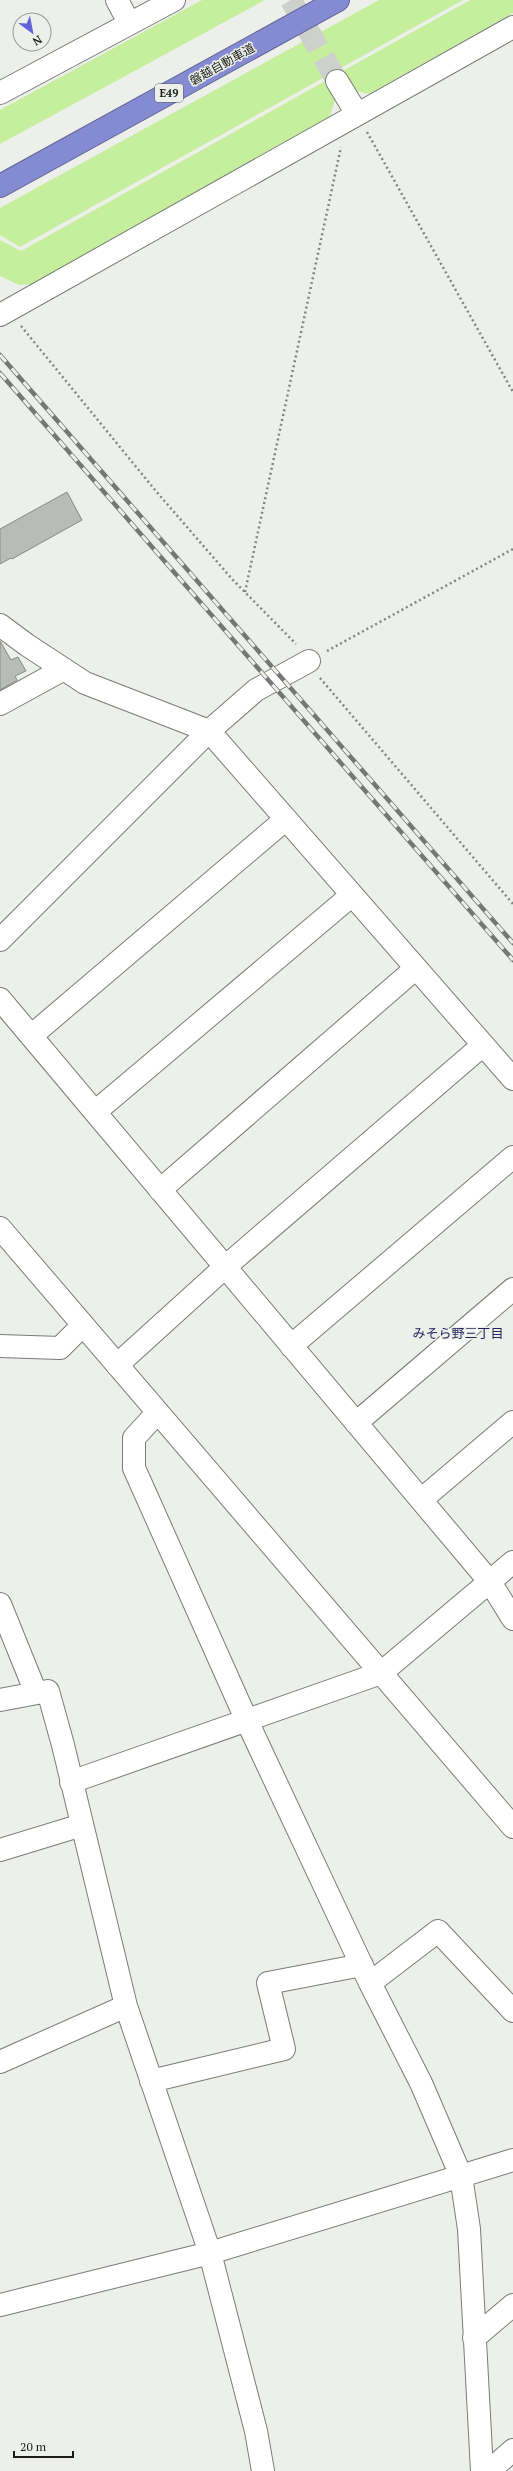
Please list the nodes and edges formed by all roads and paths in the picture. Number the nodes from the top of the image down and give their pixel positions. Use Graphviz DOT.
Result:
graph roads {
  1 [pos="116,0"];
  2 [pos="174,0"];
  3 [pos="338,0"];
  4 [pos="129,23"];
  5 [pos="513,27"];
  6 [pos="337,81"];
  7 [pos="0,93"];
  8 [pos="349,120"];
  9 [pos="0,186"];
  10 [pos="4,306"];
  11 [pos="513,392"];
  12 [pos="513,549"];
  13 [pos="245,592"];
  14 [pos="0,625"];
  15 [pos="309,661"];
  16 [pos="64,670"];
  17 [pos="0,704"];
  18 [pos="209,731"];
  19 [pos="286,819"];
  20 [pos="352,895"];
  21 [pos="513,904"];
  22 [pos="0,940"];
  23 [pos="416,968"];
  24 [pos="0,999"];
  25 [pos="30,1036"];
  26 [pos="483,1045"];
  27 [pos="513,1079"];
  28 [pos="95,1112"];
  29 [pos="513,1157"];
  30 [pos="160,1190"];
  31 [pos="0,1228"];
  32 [pos="225,1267"];
  33 [pos="513,1289"];
  34 [pos="83,1325"];
  35 [pos="0,1346"];
  36 [pos="292,1346"];
  37 [pos="117,1365"];
  38 [pos="157,1413"];
  39 [pos="356,1422"];
  40 [pos="513,1422"];
  41 [pos="421,1500"];
  42 [pos="513,1562"];
  43 [pos="490,1582"];
  44 [pos="0,1604"];
  45 [pos="513,1619"];
  46 [pos="381,1673"];
  47 [pos="36,1693"];
  48 [pos="0,1700"];
  49 [pos="247,1721"];
  50 [pos="71,1782"];
  51 [pos="82,1825"];
  52 [pos="513,1827"];
  53 [pos="0,1850"];
  54 [pos="366,1974"];
  55 [pos="126,2006"];
  56 [pos="513,2011"];
  57 [pos="0,2062"];
  58 [pos="151,2081"];
  59 [pos="513,2160"];
  60 [pos="461,2176"];
  61 [pos="210,2253"];
  62 [pos="0,2305"];
  63 [pos="513,2305"];
  64 [pos="474,2338"];
  65 [pos="513,2450"];
  66 [pos="263,2471"];
  67 [pos="482,2471"];
  68 [pos="489,2471"];
  1 -- 4 [label="street"];
  2 -- 4 [label="street"];
  3 -- 9 [label="highway, 磐越自動車道 / E49"];
  4 -- 7 [label="street"];
  5 -- 8 [label="street"];
  6 -- 8 [label="street"];
  8 -- 10 [label="street"];
  8 -- 11 [label="path"];
  8 -- 13 [label="path"];
  10 -- 13 [label="path"];
  12 -- 15 [label="path"];
  13 -- 15 [label="path"];
  14 -- 16 [label="street"];
  15 -- 18 [label="street"];
  15 -- 21 [label="path"];
  16 -- 17 [label="street"];
  16 -- 18 [label="street"];
  18 -- 19 [label="street"];
  18 -- 22 [label="street"];
  19 -- 20 [label="street"];
  19 -- 25 [label="street"];
  20 -- 23 [label="street"];
  20 -- 28 [label="street"];
  23 -- 26 [label="street"];
  23 -- 30 [label="street"];
  24 -- 25 [label="street"];
  25 -- 28 [label="street"];
  26 -- 27 [label="street"];
  26 -- 32 [label="street"];
  28 -- 30 [label="street"];
  29 -- 36 [label="street"];
  30 -- 32 [label="street"];
  31 -- 34 [label="street"];
  32 -- 36 [label="street"];
  32 -- 37 [label="street"];
  33 -- 39 [label="street"];
  34 -- 35 [label="street"];
  34 -- 37 [label="street"];
  36 -- 39 [label="street"];
  37 -- 38 [label="street"];
  38 -- 46 [label="street"];
  38 -- 49 [label="street"];
  39 -- 41 [label="street"];
  40 -- 41 [label="street"];
  41 -- 43 [label="street"];
  42 -- 43 [label="street"];
  43 -- 45 [label="street"];
  43 -- 46 [label="street"];
  44 -- 47 [label="street"];
  46 -- 49 [label="street"];
  46 -- 52 [label="street"];
  47 -- 48 [label="street"];
  47 -- 50 [label="street"];
  49 -- 50 [label="street"];
  49 -- 54 [label="street"];
  50 -- 51 [label="street"];
  51 -- 53 [label="street"];
  51 -- 55 [label="street"];
  54 -- 56 [label="street"];
  54 -- 58 [label="street"];
  54 -- 60 [label="street"];
  55 -- 57 [label="street"];
  55 -- 58 [label="street"];
  58 -- 61 [label="street"];
  59 -- 60 [label="street"];
  60 -- 61 [label="street"];
  60 -- 64 [label="street"];
  61 -- 62 [label="street"];
  61 -- 66 [label="street"];
  63 -- 64 [label="street"];
  64 -- 67 [label="street"];
  65 -- 68 [label="street"];
}
